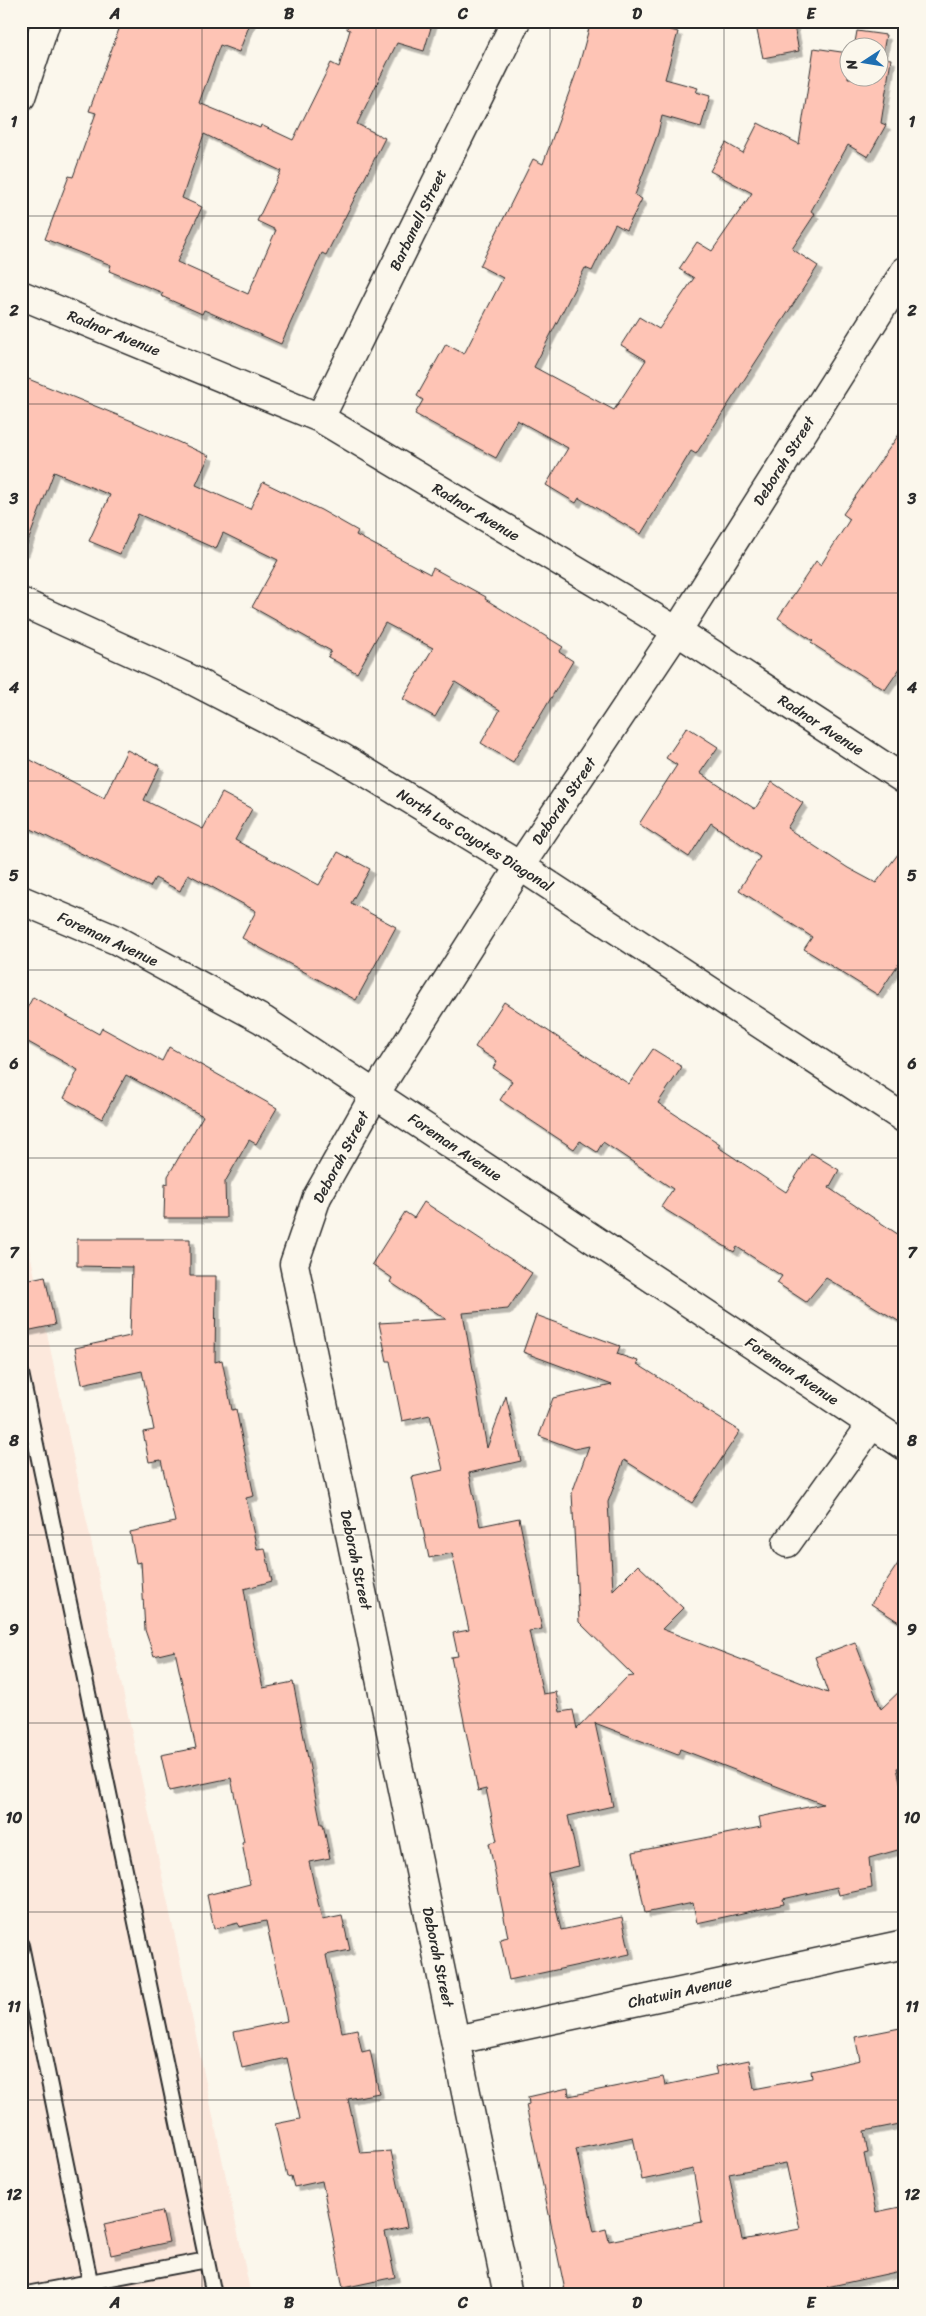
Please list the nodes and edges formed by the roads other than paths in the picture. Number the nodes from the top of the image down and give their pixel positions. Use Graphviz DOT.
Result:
graph roads {
  1 [pos="46,21"];
  2 [pos="516,21"];
  3 [pos="21,97"];
  4 [pos="905,271"];
  5 [pos="21,295"];
  6 [pos="320,418"];
  7 [pos="21,602"];
  8 [pos="676,631"];
  9 [pos="905,780"];
  10 [pos="520,866"];
  11 [pos="21,900"];
  12 [pos="375,1094"];
  13 [pos="905,1119"];
  14 [pos="21,1374"];
  15 [pos="872,1424"];
  16 [pos="905,1446"];
  17 [pos="787,1543"];
  18 [pos="905,1944"];
  19 [pos="21,1946"];
  20 [pos="456,2040"];
  21 [pos="207,2260"];
  22 [pos="90,2281"];
  23 [pos="21,2295"];
  24 [pos="82,2295"];
  25 [pos="214,2295"];
  26 [pos="508,2295"];
  1 -- 3 [label="street"];
  2 -- 6 [label="street, Barbanell Street"];
  4 -- 8 [label="street, Deborah Street"];
  5 -- 6 [label="street, Radnor Avenue"];
  6 -- 8 [label="street, Radnor Avenue"];
  7 -- 10 [label="street, North Los Coyotes Diagonal"];
  8 -- 9 [label="street, Radnor Avenue"];
  8 -- 10 [label="street, Deborah Street"];
  10 -- 12 [label="street, Deborah Street"];
  10 -- 13 [label="street, North Los Coyotes Diagonal"];
  11 -- 12 [label="street, Foreman Avenue"];
  12 -- 15 [label="street, Foreman Avenue"];
  12 -- 20 [label="street, Deborah Street"];
  14 -- 21 [label="lane"];
  15 -- 16 [label="street, Foreman Avenue"];
  15 -- 17 [label="street"];
  18 -- 20 [label="street, Chatwin Avenue"];
  19 -- 22 [label="lane"];
  20 -- 26 [label="street, Deborah Street"];
  21 -- 22 [label="lane"];
  21 -- 25 [label="lane"];
  22 -- 23 [label="lane"];
  22 -- 24 [label="lane"];
}
